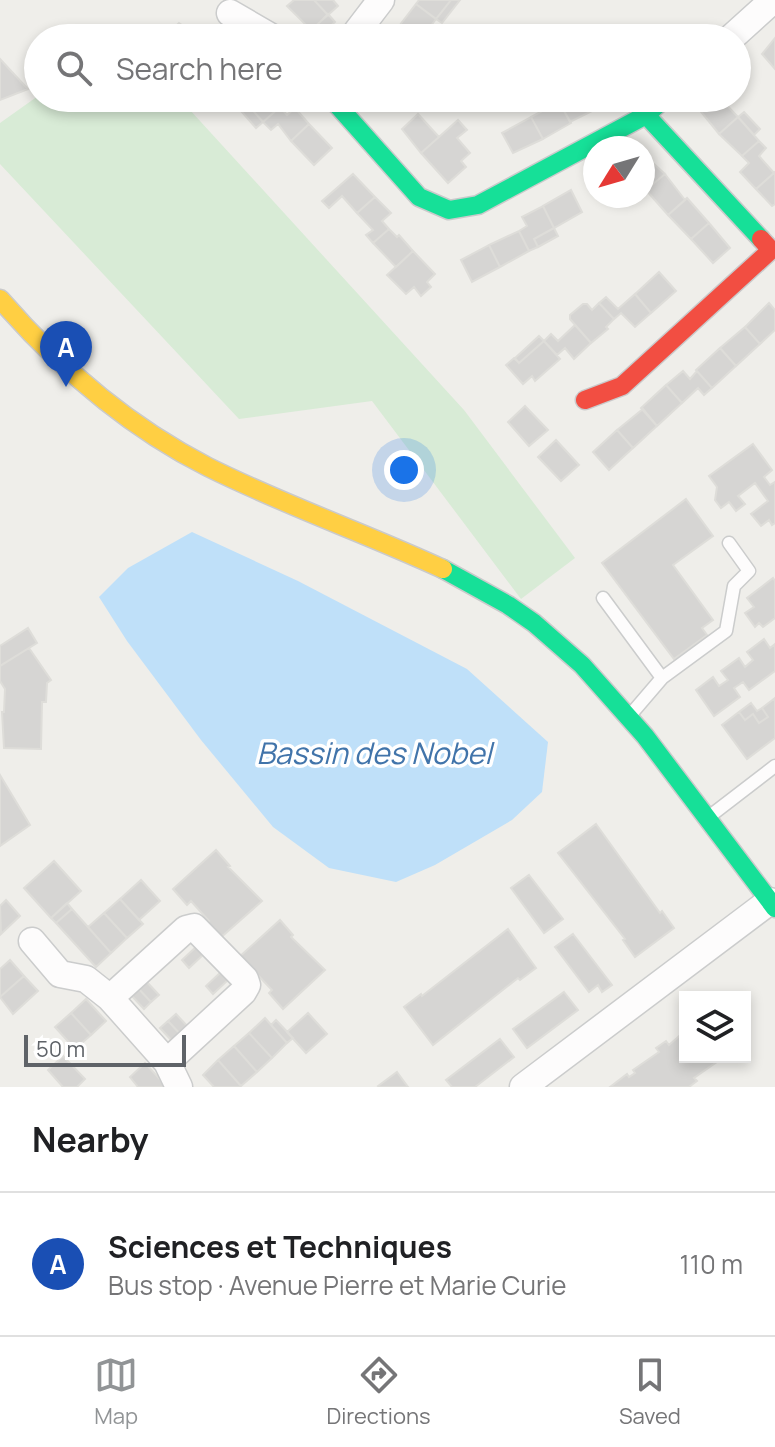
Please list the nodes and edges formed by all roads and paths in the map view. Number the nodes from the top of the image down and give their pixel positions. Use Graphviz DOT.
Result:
graph roads {
  1 [pos="381,0"];
  2 [pos="773,0"];
  3 [pos="230,13"];
  4 [pos="249,24"];
  5 [pos="363,24"];
  6 [pos="746,24"];
  7 [pos="343,112"];
  8 [pos="649,112"];
  9 [pos="646,115"];
  10 [pos="0,299"];
  11 [pos="585,400"];
  12 [pos="729,543"];
  13 [pos="603,598"];
  14 [pos="662,678"];
  15 [pos="630,716"];
  16 [pos="775,766"];
  17 [pos="707,818"];
  18 [pos="768,894"];
  19 [pos="32,941"];
  20 [pos="110,998"];
  21 [pos="167,1062"];
  22 [pos="179,1087"];
  23 [pos="523,1087"];
  1 -- 5 [label="street"];
  2 -- 6 [label="street"];
  3 -- 4 [label="street"];
  7 -- 9 [label="street"];
  8 -- 9 [label="street"];
  9 -- 11 [label="street"];
  10 -- 15 [label="street"];
  12 -- 14 [label="lane"];
  13 -- 14 [label="lane"];
  14 -- 15 [label="lane"];
  15 -- 17 [label="street"];
  16 -- 17 [label="lane"];
  17 -- 18 [label="street"];
  18 -- 23 [label="street"];
  19 -- 20 [label="street"];
  20 -- 21 [label="street"];
  20 -- 21 [label="street"];
  21 -- 22 [label="street"];
}
